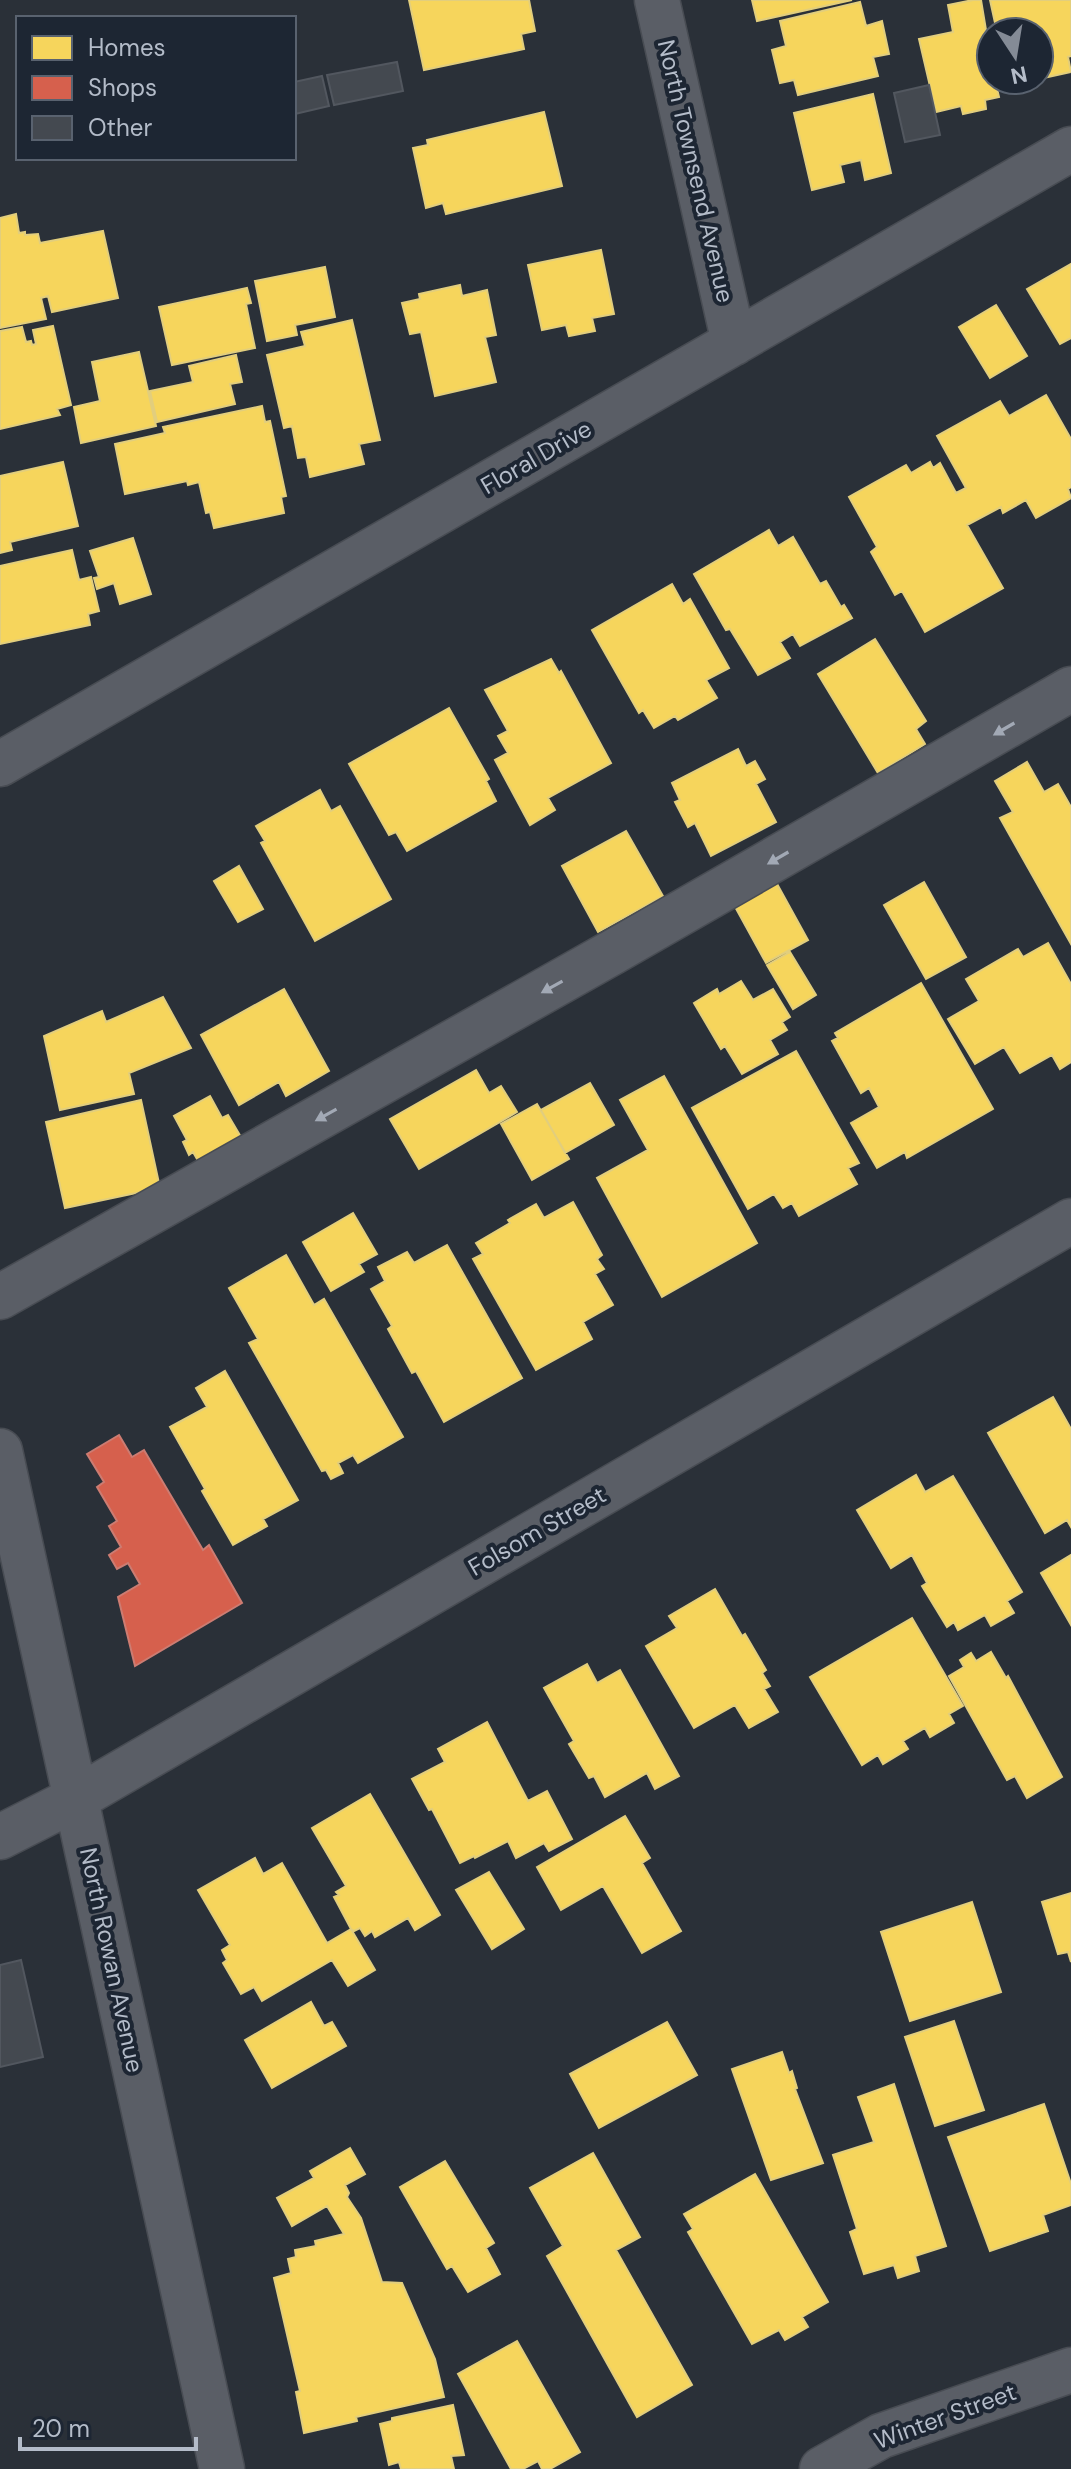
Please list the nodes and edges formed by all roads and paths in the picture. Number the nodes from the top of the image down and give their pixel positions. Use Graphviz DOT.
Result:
graph roads {
  1 [pos="657,0"];
  2 [pos="1071,149"];
  3 [pos="734,343"];
  4 [pos="1071,689"];
  5 [pos="0,764"];
  6 [pos="1071,1221"];
  7 [pos="0,1297"];
  8 [pos="0,1451"];
  9 [pos="77,1798"];
  10 [pos="0,1837"];
  11 [pos="1071,2370"];
  12 [pos="222,2469"];
  13 [pos="822,2469"];
  1 -- 3 [label="street, North Townsend Avenue"];
  2 -- 3 [label="street, Floral Drive"];
  3 -- 5 [label="street, Floral Drive"];
  4 -- 7 [label="street, one-way"];
  6 -- 9 [label="street, Folsom Street"];
  8 -- 9 [label="street, North Rowan Avenue"];
  9 -- 10 [label="street, Folsom Street"];
  9 -- 12 [label="street, North Rowan Avenue"];
  11 -- 13 [label="street, Winter Street"];
}
